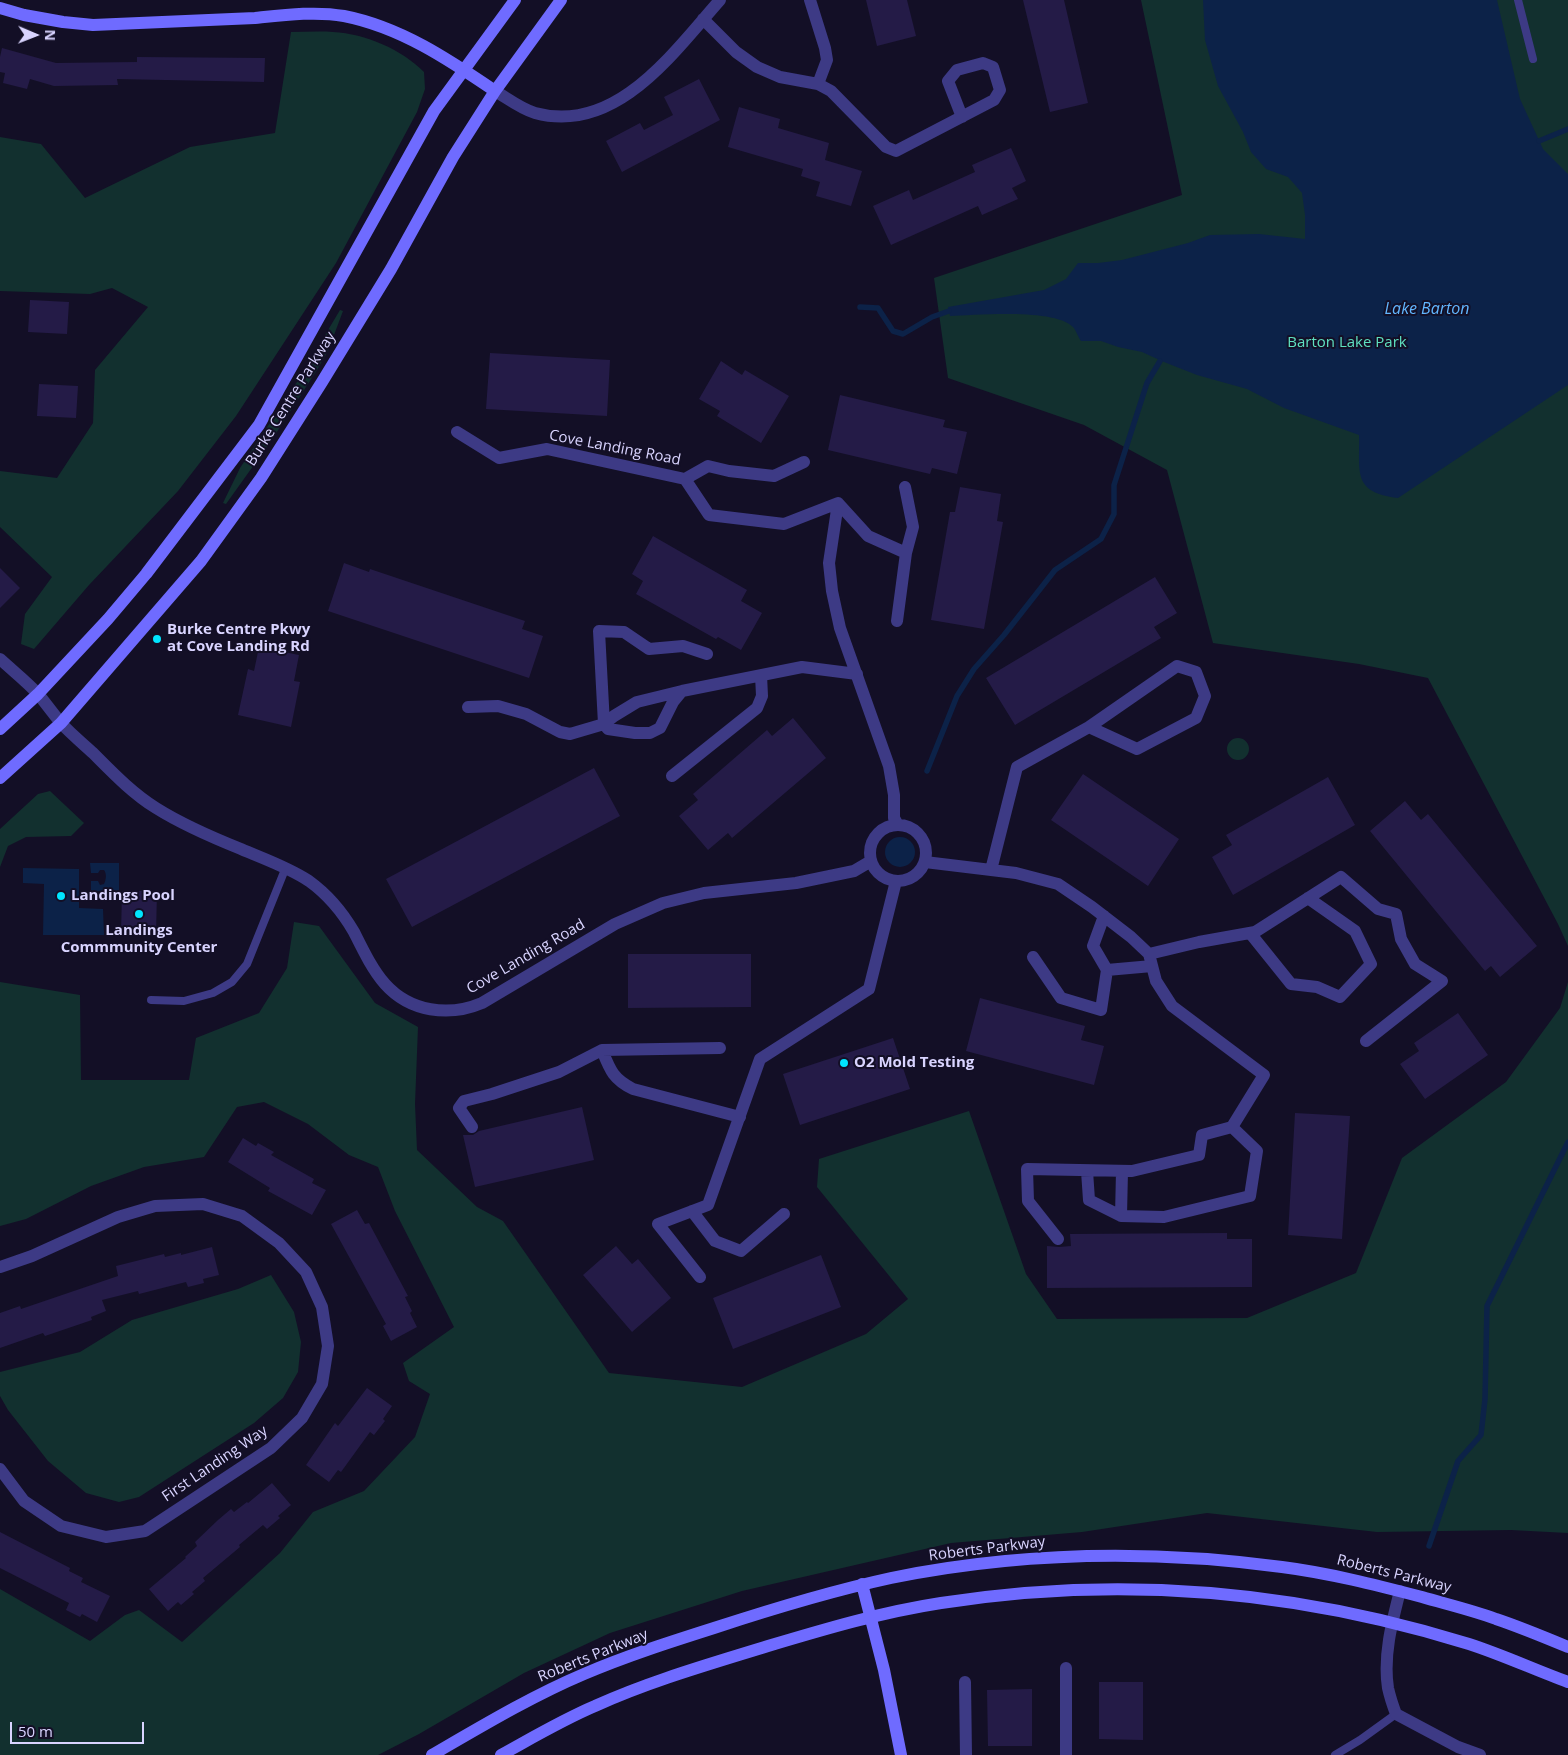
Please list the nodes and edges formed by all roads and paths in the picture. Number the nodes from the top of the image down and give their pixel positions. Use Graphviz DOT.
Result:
graph roads {
  1 [pos="515,0"];
  2 [pos="561,0"];
  3 [pos="720,0"];
  4 [pos="810,0"];
  5 [pos="1518,0"];
  6 [pos="0,8"];
  7 [pos="703,19"];
  8 [pos="1533,59"];
  9 [pos="465,70"];
  10 [pos="818,84"];
  11 [pos="495,91"];
  12 [pos="962,118"];
  13 [pos="457,432"];
  14 [pos="804,462"];
  15 [pos="685,479"];
  16 [pos="905,487"];
  17 [pos="838,502"];
  18 [pos="906,553"];
  19 [pos="897,621"];
  20 [pos="707,654"];
  21 [pos="0,659"];
  22 [pos="857,674"];
  23 [pos="761,675"];
  24 [pos="682,691"];
  25 [pos="38,694"];
  26 [pos="468,707"];
  27 [pos="61,723"];
  28 [pos="604,724"];
  29 [pos="1088,727"];
  30 [pos="0,730"];
  31 [pos="672,776"];
  32 [pos="0,778"];
  33 [pos="898,825"];
  34 [pos="871,861"];
  35 [pos="925,862"];
  36 [pos="286,867"];
  37 [pos="991,870"];
  38 [pos="896,882"];
  39 [pos="1308,898"];
  40 [pos="1104,916"];
  41 [pos="1250,933"];
  42 [pos="1033,957"];
  43 [pos="1151,960"];
  44 [pos="1107,970"];
  45 [pos="151,1000"];
  46 [pos="1366,1040"];
  47 [pos="720,1048"];
  48 [pos="602,1050"];
  49 [pos="740,1116"];
  50 [pos="472,1127"];
  51 [pos="1232,1128"];
  52 [pos="1087,1171"];
  53 [pos="1122,1171"];
  54 [pos="692,1211"];
  55 [pos="784,1214"];
  56 [pos="1121,1216"];
  57 [pos="1058,1238"];
  58 [pos="0,1266"];
  59 [pos="700,1277"];
  60 [pos="0,1469"];
  61 [pos="862,1584"];
  62 [pos="1400,1591"];
  63 [pos="871,1617"];
  64 [pos="1392,1624"];
  65 [pos="1568,1647"];
  66 [pos="1066,1668"];
  67 [pos="965,1682"];
  68 [pos="1568,1682"];
  69 [pos="1396,1714"];
  70 [pos="432,1755"];
  71 [pos="501,1755"];
  72 [pos="900,1755"];
  73 [pos="966,1755"];
  74 [pos="1066,1755"];
  75 [pos="1335,1755"];
  76 [pos="1480,1755"];
  1 -- 9 [label="main road, Burke Centre Parkway"];
  2 -- 11 [label="main road, Burke Centre Parkway"];
  3 -- 7 [label="street"];
  4 -- 10 [label="street"];
  5 -- 8 [label="lane"];
  6 -- 9 [label="main road"];
  7 -- 10 [label="street"];
  7 -- 11 [label="street"];
  9 -- 11 [label="main road"];
  9 -- 25 [label="main road, Burke Centre Parkway"];
  10 -- 12 [label="street"];
  11 -- 27 [label="main road, Burke Centre Parkway"];
  12 -- 12 [label="street"];
  13 -- 15 [label="street, Cove Landing Road"];
  14 -- 15 [label="street, Cove Landing Road"];
  15 -- 17 [label="street, Cove Landing Road"];
  16 -- 18 [label="street"];
  17 -- 18 [label="street"];
  17 -- 22 [label="street"];
  18 -- 19 [label="street"];
  20 -- 28 [label="street"];
  21 -- 25 [label="street, Cove Landing Road"];
  22 -- 23 [label="street"];
  22 -- 33 [label="street"];
  23 -- 24 [label="street"];
  23 -- 31 [label="street"];
  24 -- 28 [label="street"];
  24 -- 28 [label="street"];
  25 -- 27 [label="street, Cove Landing Road"];
  25 -- 30 [label="main road, Burke Centre Parkway"];
  26 -- 28 [label="street"];
  27 -- 32 [label="main road, Burke Centre Parkway"];
  27 -- 36 [label="street, Cove Landing Road"];
  29 -- 29 [label="street"];
  29 -- 37 [label="street"];
  33 -- 34 [label="street"];
  33 -- 35 [label="street"];
  34 -- 36 [label="street, Cove Landing Road"];
  34 -- 38 [label="street"];
  35 -- 37 [label="street"];
  35 -- 38 [label="street"];
  36 -- 45 [label="lane"];
  37 -- 40 [label="street"];
  38 -- 49 [label="street"];
  39 -- 41 [label="street"];
  39 -- 41 [label="street"];
  39 -- 46 [label="street"];
  40 -- 43 [label="street"];
  40 -- 44 [label="street"];
  41 -- 43 [label="street"];
  42 -- 44 [label="street"];
  43 -- 44 [label="street"];
  43 -- 51 [label="street"];
  47 -- 48 [label="street"];
  48 -- 49 [label="street"];
  48 -- 50 [label="street"];
  49 -- 54 [label="street"];
  51 -- 53 [label="street"];
  51 -- 56 [label="street"];
  52 -- 53 [label="street"];
  52 -- 56 [label="street"];
  52 -- 57 [label="street"];
  53 -- 56 [label="street"];
  54 -- 55 [label="street"];
  54 -- 59 [label="street"];
  58 -- 60 [label="street, First Landing Way"];
  61 -- 62 [label="main road, Roberts Parkway"];
  61 -- 63 [label="main road"];
  61 -- 70 [label="main road, Roberts Parkway"];
  62 -- 64 [label="street"];
  62 -- 65 [label="main road, Roberts Parkway"];
  63 -- 64 [label="main road"];
  63 -- 71 [label="main road"];
  63 -- 72 [label="main road"];
  64 -- 68 [label="main road"];
  64 -- 69 [label="street"];
  66 -- 74 [label="street"];
  67 -- 73 [label="street"];
  69 -- 75 [label="lane"];
  69 -- 76 [label="street"];
}
